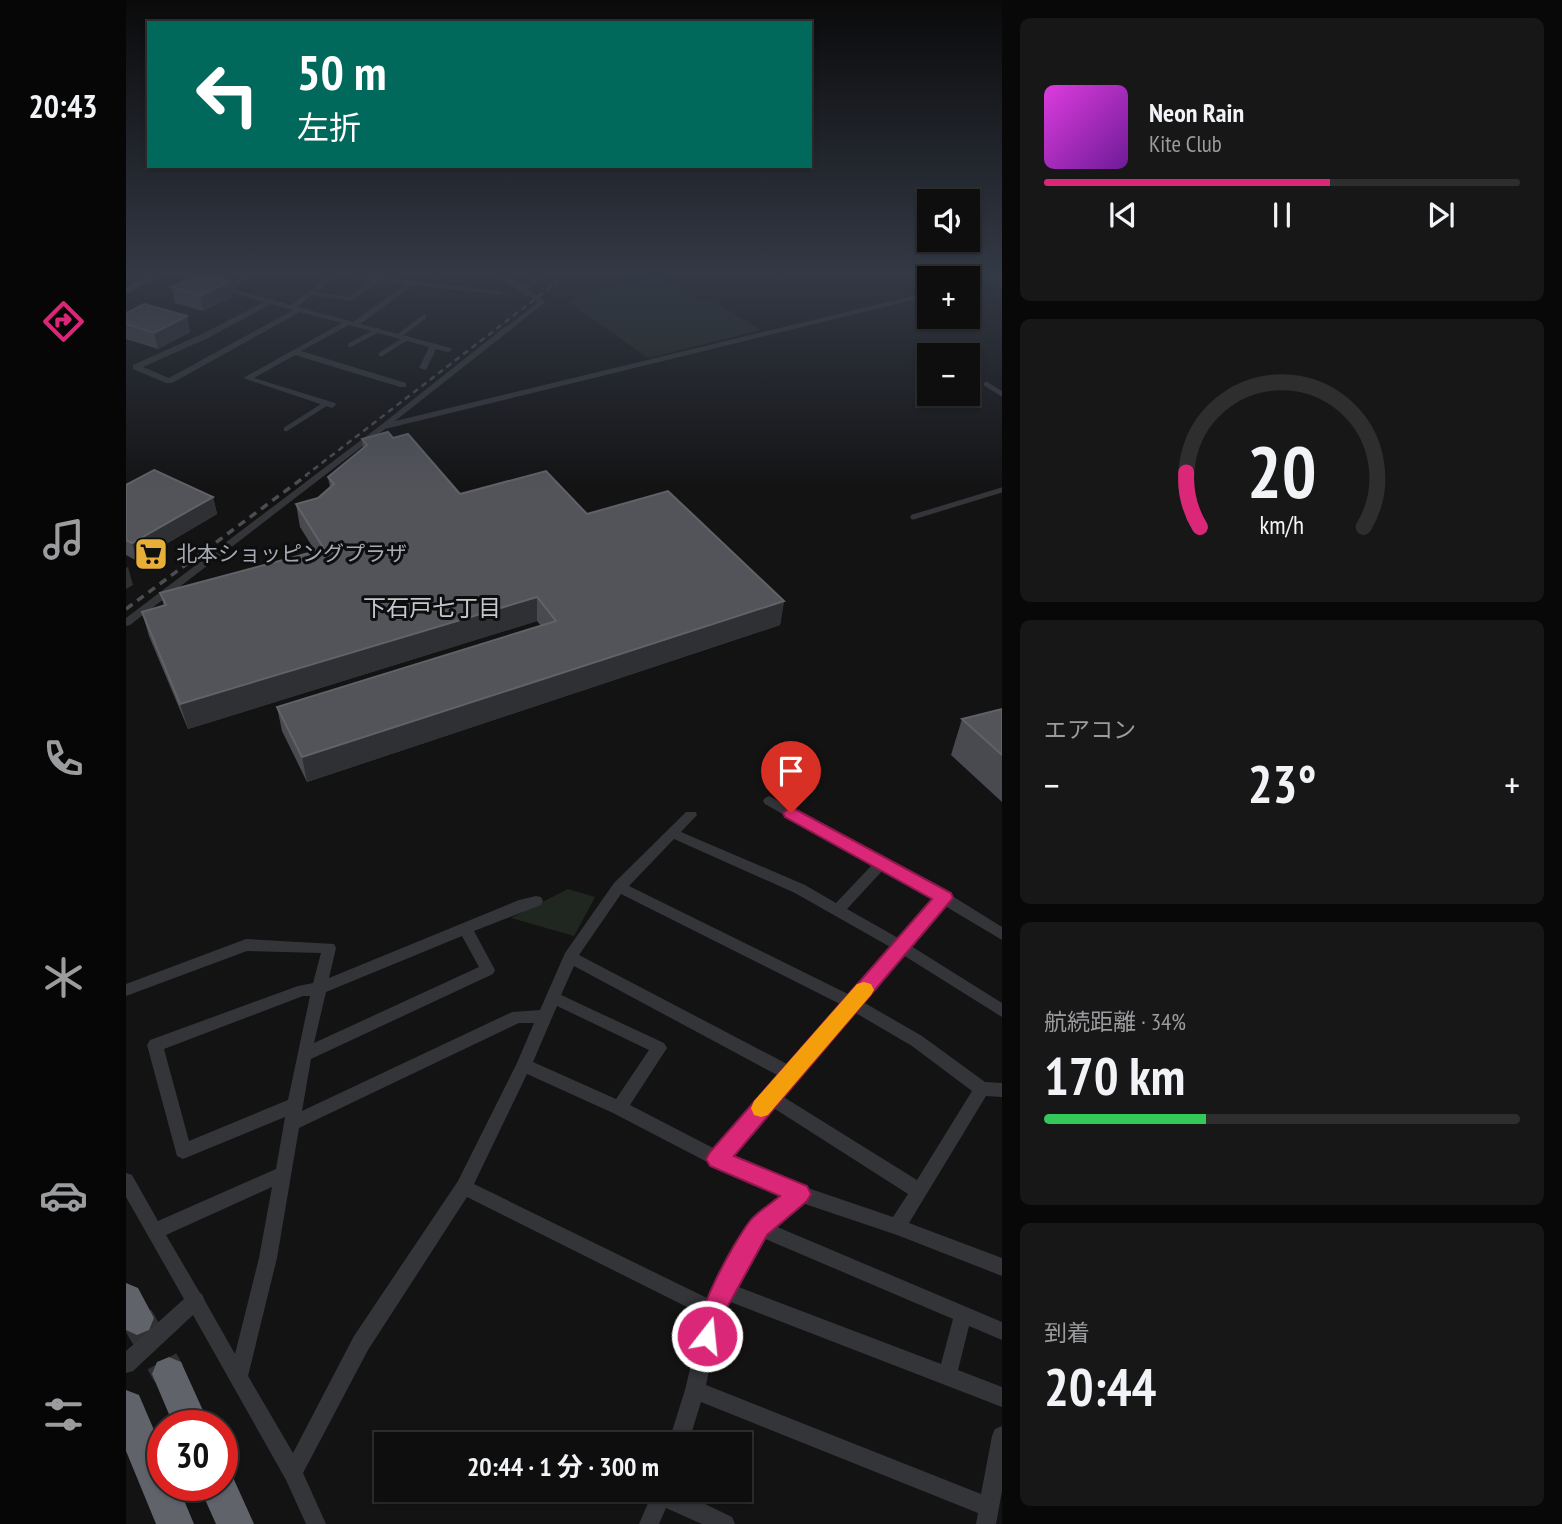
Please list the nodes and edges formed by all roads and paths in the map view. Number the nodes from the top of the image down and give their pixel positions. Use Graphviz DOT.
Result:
graph roads {
  1 [pos="180,347"];
  2 [pos="228,347"];
  3 [pos="305,347"];
  4 [pos="390,347"];
  5 [pos="432,347"];
  6 [pos="439,347"];
  7 [pos="484,347"];
  8 [pos="711,347"];
  9 [pos="448,350"];
  10 [pos="295,352"];
  11 [pos="382,354"];
  12 [pos="423,368"];
  13 [pos="247,378"];
  14 [pos="236,383"];
  15 [pos="986,384"];
  16 [pos="403,385"];
  17 [pos="1002,394"];
  18 [pos="330,404"];
  19 [pos="382,427"];
  20 [pos="286,429"];
  21 [pos="1002,490"];
  22 [pos="913,517"];
  23 [pos="126,623"];
  24 [pos="769,801"];
  25 [pos="691,814"];
  26 [pos="672,833"];
  27 [pos="882,863"];
  28 [pos="619,887"];
  29 [pos="944,898"];
  30 [pos="536,901"];
  31 [pos="837,911"];
  32 [pos="466,928"];
  33 [pos="1002,934"];
  34 [pos="903,948"];
  35 [pos="570,957"];
  36 [pos="318,989"];
  37 [pos="126,990"];
  38 [pos="554,998"];
  39 [pos="852,1003"];
  40 [pos="1002,1011"];
  41 [pos="544,1016"];
  42 [pos="304,1055"];
  43 [pos="524,1065"];
  44 [pos="790,1074"];
  45 [pos="982,1089"];
  46 [pos="1002,1090"];
  47 [pos="770,1097"];
  48 [pos="295,1105"];
  49 [pos="619,1108"];
  50 [pos="294,1123"];
  51 [pos="717,1159"];
  52 [pos="282,1174"];
  53 [pos="126,1181"];
  54 [pos="464,1187"];
  55 [pos="919,1191"];
  56 [pos="800,1194"];
  57 [pos="897,1227"];
  58 [pos="759,1228"];
  59 [pos="156,1231"];
  60 [pos="1002,1267"];
  61 [pos="724,1290"];
  62 [pos="196,1300"];
  63 [pos="713,1310"];
  64 [pos="963,1316"];
  65 [pos="1002,1331"];
  66 [pos="126,1364"];
  67 [pos="169,1374"];
  68 [pos="947,1375"];
  69 [pos="239,1376"];
  70 [pos="695,1390"];
  71 [pos="1002,1397"];
  72 [pos="126,1408"];
  73 [pos="185,1410"];
  74 [pos="682,1432"];
  75 [pos="1002,1436"];
  76 [pos="293,1473"];
  77 [pos="225,1501"];
  78 [pos="659,1502"];
  79 [pos="682,1502"];
  80 [pos="988,1515"];
  81 [pos="175,1524"];
  82 [pos="235,1524"];
  83 [pos="316,1524"];
  84 [pos="649,1524"];
  85 [pos="724,1524"];
  1 -- 2 [label="street"];
  3 -- 10 [label="street"];
  4 -- 11 [label="lane"];
  5 -- 12 [label="street"];
  6 -- 9 [label="street"];
  7 -- 19 [label="street"];
  8 -- 19 [label="street"];
  10 -- 13 [label="street"];
  10 -- 16 [label="street"];
  13 -- 14 [label="street"];
  13 -- 18 [label="street"];
  15 -- 17 [label="lane"];
  18 -- 20 [label="lane"];
  19 -- 23 [label="street"];
  21 -- 22 [label="lane"];
  24 -- 27 [label="street"];
  25 -- 26 [label="street"];
  26 -- 28 [label="street"];
  26 -- 31 [label="street"];
  27 -- 29 [label="street"];
  27 -- 31 [label="street"];
  28 -- 35 [label="street"];
  28 -- 39 [label="street"];
  29 -- 33 [label="street"];
  29 -- 34 [label="street"];
  30 -- 32 [label="street"];
  31 -- 34 [label="street"];
  32 -- 36 [label="street"];
  32 -- 42 [label="street"];
  34 -- 39 [label="street"];
  34 -- 40 [label="street"];
  35 -- 38 [label="street"];
  35 -- 44 [label="street"];
  36 -- 37 [label="street"];
  36 -- 42 [label="street"];
  36 -- 48 [label="street"];
  38 -- 41 [label="street"];
  38 -- 49 [label="street"];
  39 -- 44 [label="street"];
  39 -- 45 [label="street"];
  41 -- 43 [label="street"];
  41 -- 50 [label="street"];
  42 -- 48 [label="street"];
  43 -- 49 [label="street"];
  43 -- 54 [label="street"];
  44 -- 47 [label="street"];
  45 -- 46 [label="street"];
  45 -- 55 [label="street"];
  47 -- 51 [label="street"];
  47 -- 55 [label="street"];
  48 -- 50 [label="street"];
  49 -- 51 [label="street"];
  50 -- 52 [label="street"];
  51 -- 56 [label="street"];
  52 -- 59 [label="street"];
  52 -- 69 [label="street"];
  53 -- 59 [label="street"];
  54 -- 63 [label="street"];
  54 -- 76 [label="street"];
  55 -- 57 [label="street"];
  56 -- 57 [label="street"];
  56 -- 58 [label="street"];
  57 -- 60 [label="street"];
  58 -- 61 [label="street"];
  58 -- 64 [label="street"];
  59 -- 62 [label="street"];
  61 -- 63 [label="street"];
  61 -- 68 [label="street"];
  62 -- 66 [label="street"];
  62 -- 69 [label="street"];
  63 -- 70 [label="street"];
  64 -- 65 [label="street"];
  64 -- 68 [label="street"];
  67 -- 73 [label="highway"];
  68 -- 71 [label="street"];
  69 -- 76 [label="street"];
  70 -- 74 [label="street"];
  70 -- 80 [label="street"];
  72 -- 81 [label="highway"];
  75 -- 80 [label="street"];
  76 -- 83 [label="street"];
  77 -- 82 [label="highway"];
  78 -- 84 [label="street"];
  79 -- 85 [label="street"];
}
